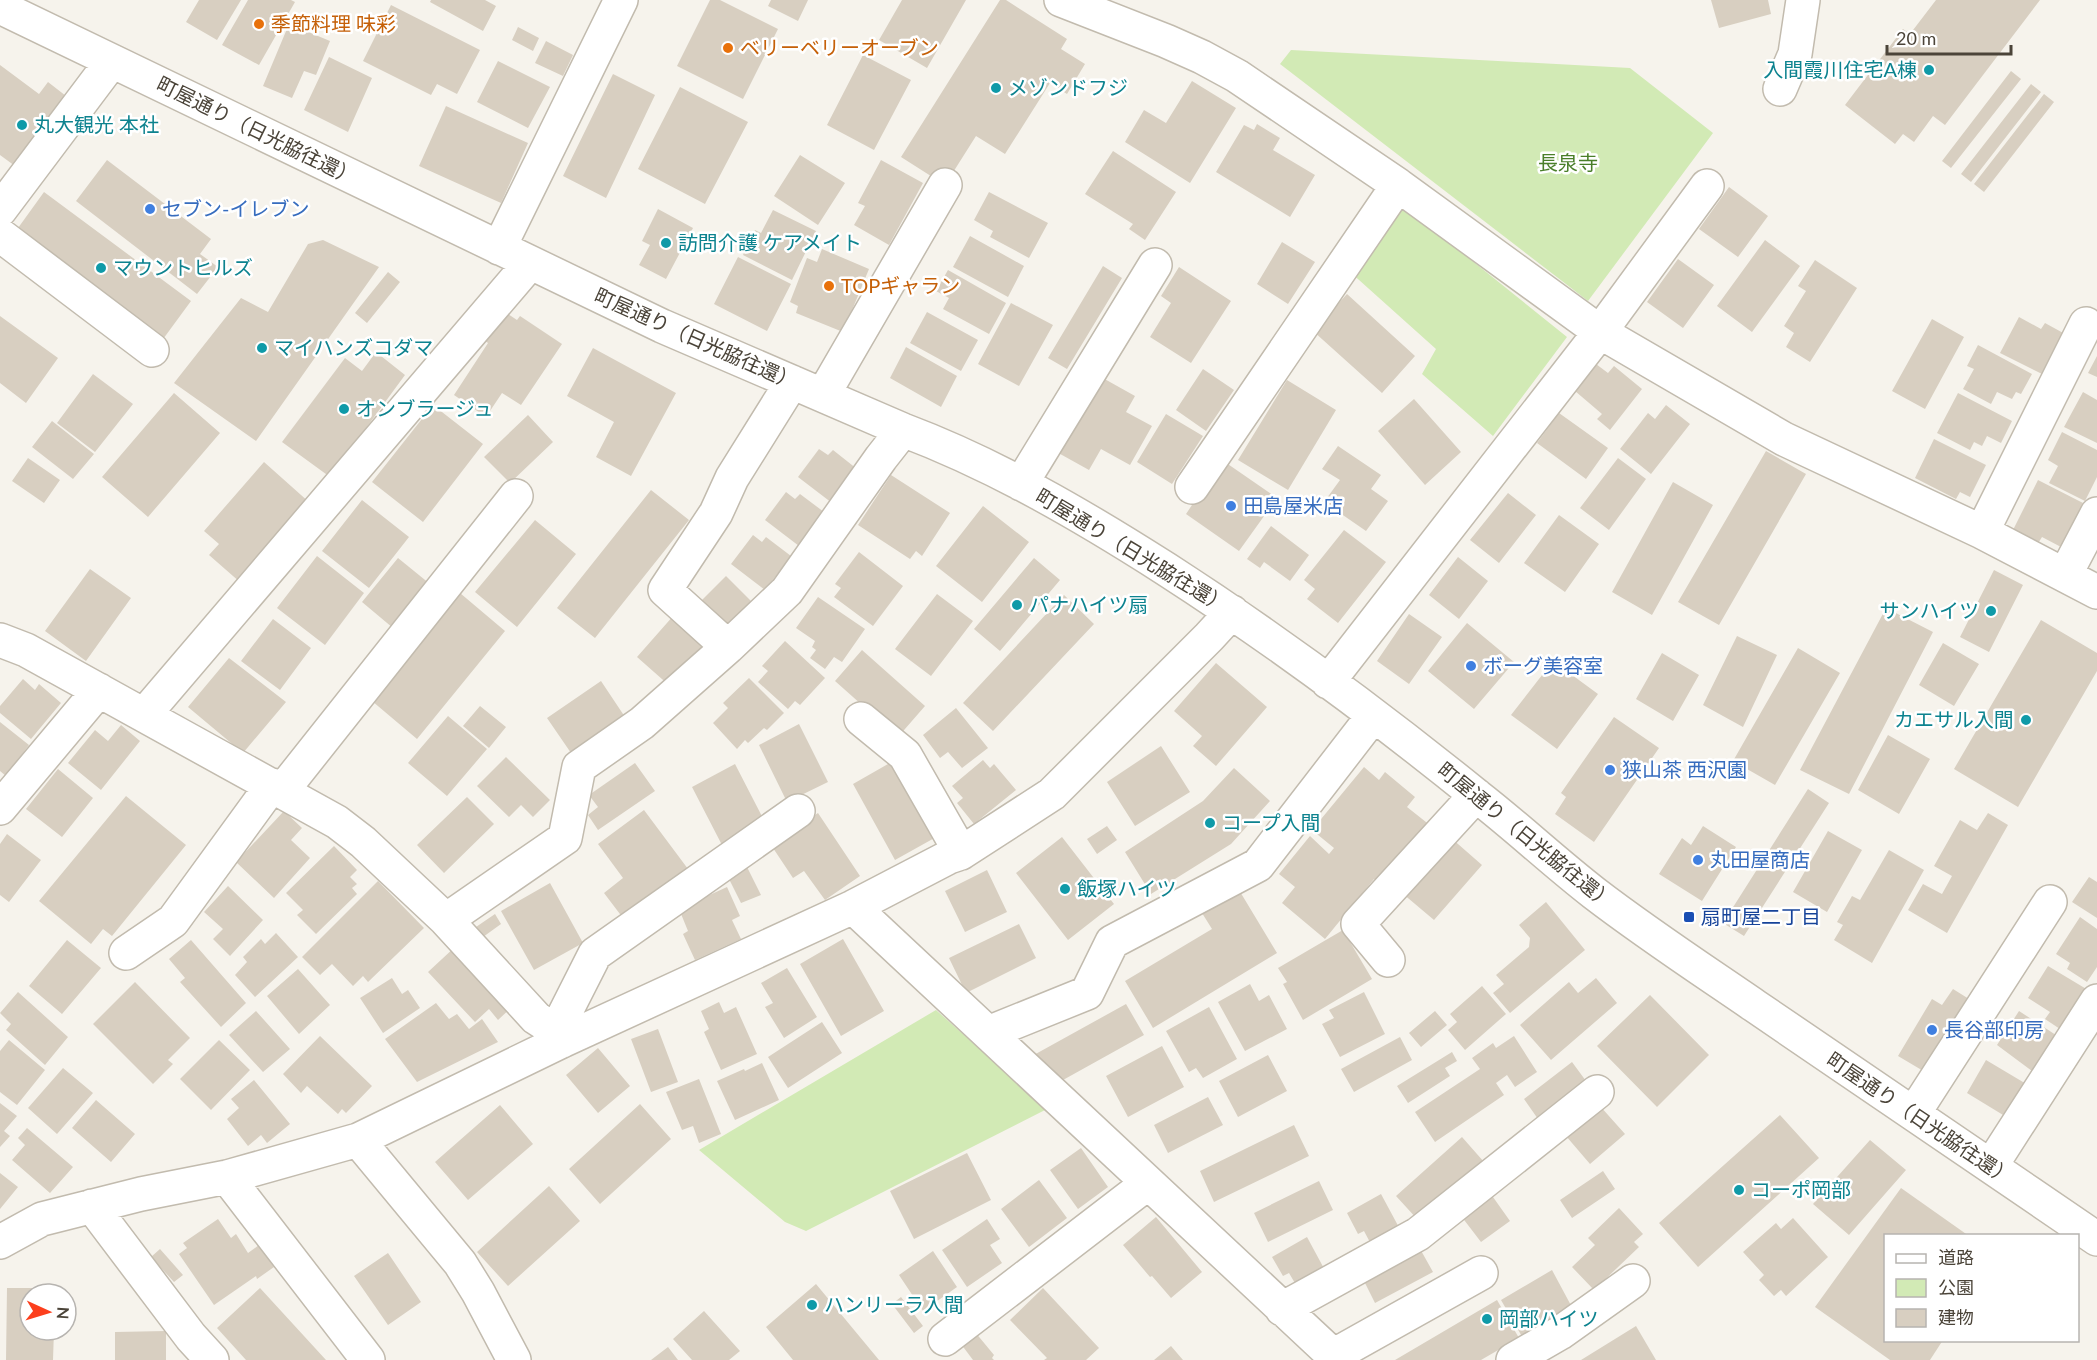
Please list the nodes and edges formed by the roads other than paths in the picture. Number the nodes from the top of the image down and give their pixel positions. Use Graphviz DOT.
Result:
graph roads {
  1 [pos="621,0"];
  2 [pos="1061,0"];
  3 [pos="1803,0"];
  4 [pos="0,8"];
  5 [pos="112,61"];
  6 [pos="1780,89"];
  7 [pos="945,185"];
  8 [pos="1398,185"];
  9 [pos="1707,186"];
  10 [pos="0,210"];
  11 [pos="0,235"];
  12 [pos="499,248"];
  13 [pos="530,263"];
  14 [pos="1155,266"];
  15 [pos="2086,324"];
  16 [pos="1600,332"];
  17 [pos="152,350"];
  18 [pos="792,382"];
  19 [pos="823,396"];
  20 [pos="903,430"];
  21 [pos="1021,484"];
  22 [pos="1192,487"];
  23 [pos="516,496"];
  24 [pos="2097,514"];
  25 [pos="1982,532"];
  26 [pos="2065,575"];
  27 [pos="2097,592"];
  28 [pos="1232,612"];
  29 [pos="0,640"];
  30 [pos="728,647"];
  31 [pos="1328,682"];
  32 [pos="99,690"];
  33 [pos="144,714"];
  34 [pos="1373,716"];
  35 [pos="861,719"];
  36 [pos="277,788"];
  37 [pos="1476,795"];
  38 [pos="0,808"];
  39 [pos="798,811"];
  40 [pos="961,853"];
  41 [pos="2050,902"];
  42 [pos="854,907"];
  43 [pos="446,920"];
  44 [pos="126,953"];
  45 [pos="1388,960"];
  46 [pos="2097,1001"];
  47 [pos="988,1033"];
  48 [pos="559,1036"];
  49 [pos="1597,1092"];
  50 [pos="1914,1113"];
  51 [pos="358,1140"];
  52 [pos="1991,1166"];
  53 [pos="227,1177"];
  54 [pos="1148,1183"];
  55 [pos="92,1206"];
  56 [pos="2097,1239"];
  57 [pos="0,1242"];
  58 [pos="1480,1273"];
  59 [pos="1633,1281"];
  60 [pos="1282,1309"];
  61 [pos="945,1338"];
  62 [pos="1336,1358"];
  63 [pos="212,1360"];
  64 [pos="368,1360"];
  65 [pos="514,1360"];
  66 [pos="1513,1360"];
  1 -- 12 [label="street"];
  2 -- 8 [label="street"];
  3 -- 6 [label="street"];
  4 -- 5 [label="street, 町屋通り（日光脇往還）"];
  5 -- 10 [label="street"];
  5 -- 12 [label="street, 町屋通り（日光脇往還）"];
  7 -- 19 [label="street"];
  8 -- 16 [label="street"];
  8 -- 22 [label="street"];
  9 -- 16 [label="street"];
  11 -- 17 [label="street"];
  12 -- 13 [label="street, 町屋通り（日光脇往還）"];
  13 -- 18 [label="street, 町屋通り（日光脇往還）"];
  13 -- 33 [label="street"];
  14 -- 21 [label="street"];
  15 -- 25 [label="street"];
  16 -- 25 [label="street"];
  16 -- 31 [label="street"];
  18 -- 19 [label="street, 町屋通り（日光脇往還）"];
  18 -- 30 [label="street"];
  19 -- 20 [label="street, 町屋通り（日光脇往還）"];
  20 -- 21 [label="street, 町屋通り（日光脇往還）"];
  20 -- 30 [label="street"];
  21 -- 28 [label="street, 町屋通り（日光脇往還）"];
  23 -- 36 [label="street"];
  24 -- 26 [label="street"];
  25 -- 26 [label="street"];
  26 -- 27 [label="street"];
  28 -- 31 [label="street, 町屋通り（日光脇往還）"];
  28 -- 40 [label="street"];
  29 -- 32 [label="street"];
  30 -- 43 [label="street"];
  31 -- 34 [label="street, 町屋通り（日光脇往還）"];
  32 -- 33 [label="street"];
  32 -- 38 [label="street"];
  33 -- 36 [label="street"];
  34 -- 37 [label="street, 町屋通り（日光脇往還）"];
  34 -- 47 [label="street"];
  35 -- 40 [label="street"];
  36 -- 43 [label="street"];
  36 -- 44 [label="street"];
  37 -- 45 [label="street"];
  37 -- 50 [label="street, 町屋通り（日光脇往還）"];
  39 -- 48 [label="street"];
  40 -- 42 [label="street"];
  41 -- 50 [label="street"];
  42 -- 47 [label="street"];
  42 -- 48 [label="street"];
  43 -- 48 [label="street"];
  46 -- 52 [label="street"];
  47 -- 54 [label="street"];
  48 -- 51 [label="street"];
  49 -- 60 [label="street"];
  50 -- 52 [label="street, 町屋通り（日光脇往還）"];
  51 -- 53 [label="street"];
  51 -- 65 [label="street"];
  52 -- 56 [label="street, 町屋通り（日光脇往還）"];
  53 -- 55 [label="street"];
  53 -- 64 [label="street"];
  54 -- 60 [label="street"];
  54 -- 61 [label="street"];
  55 -- 57 [label="street"];
  55 -- 63 [label="street"];
  58 -- 62 [label="street"];
  59 -- 66 [label="street"];
  60 -- 62 [label="street"];
}
